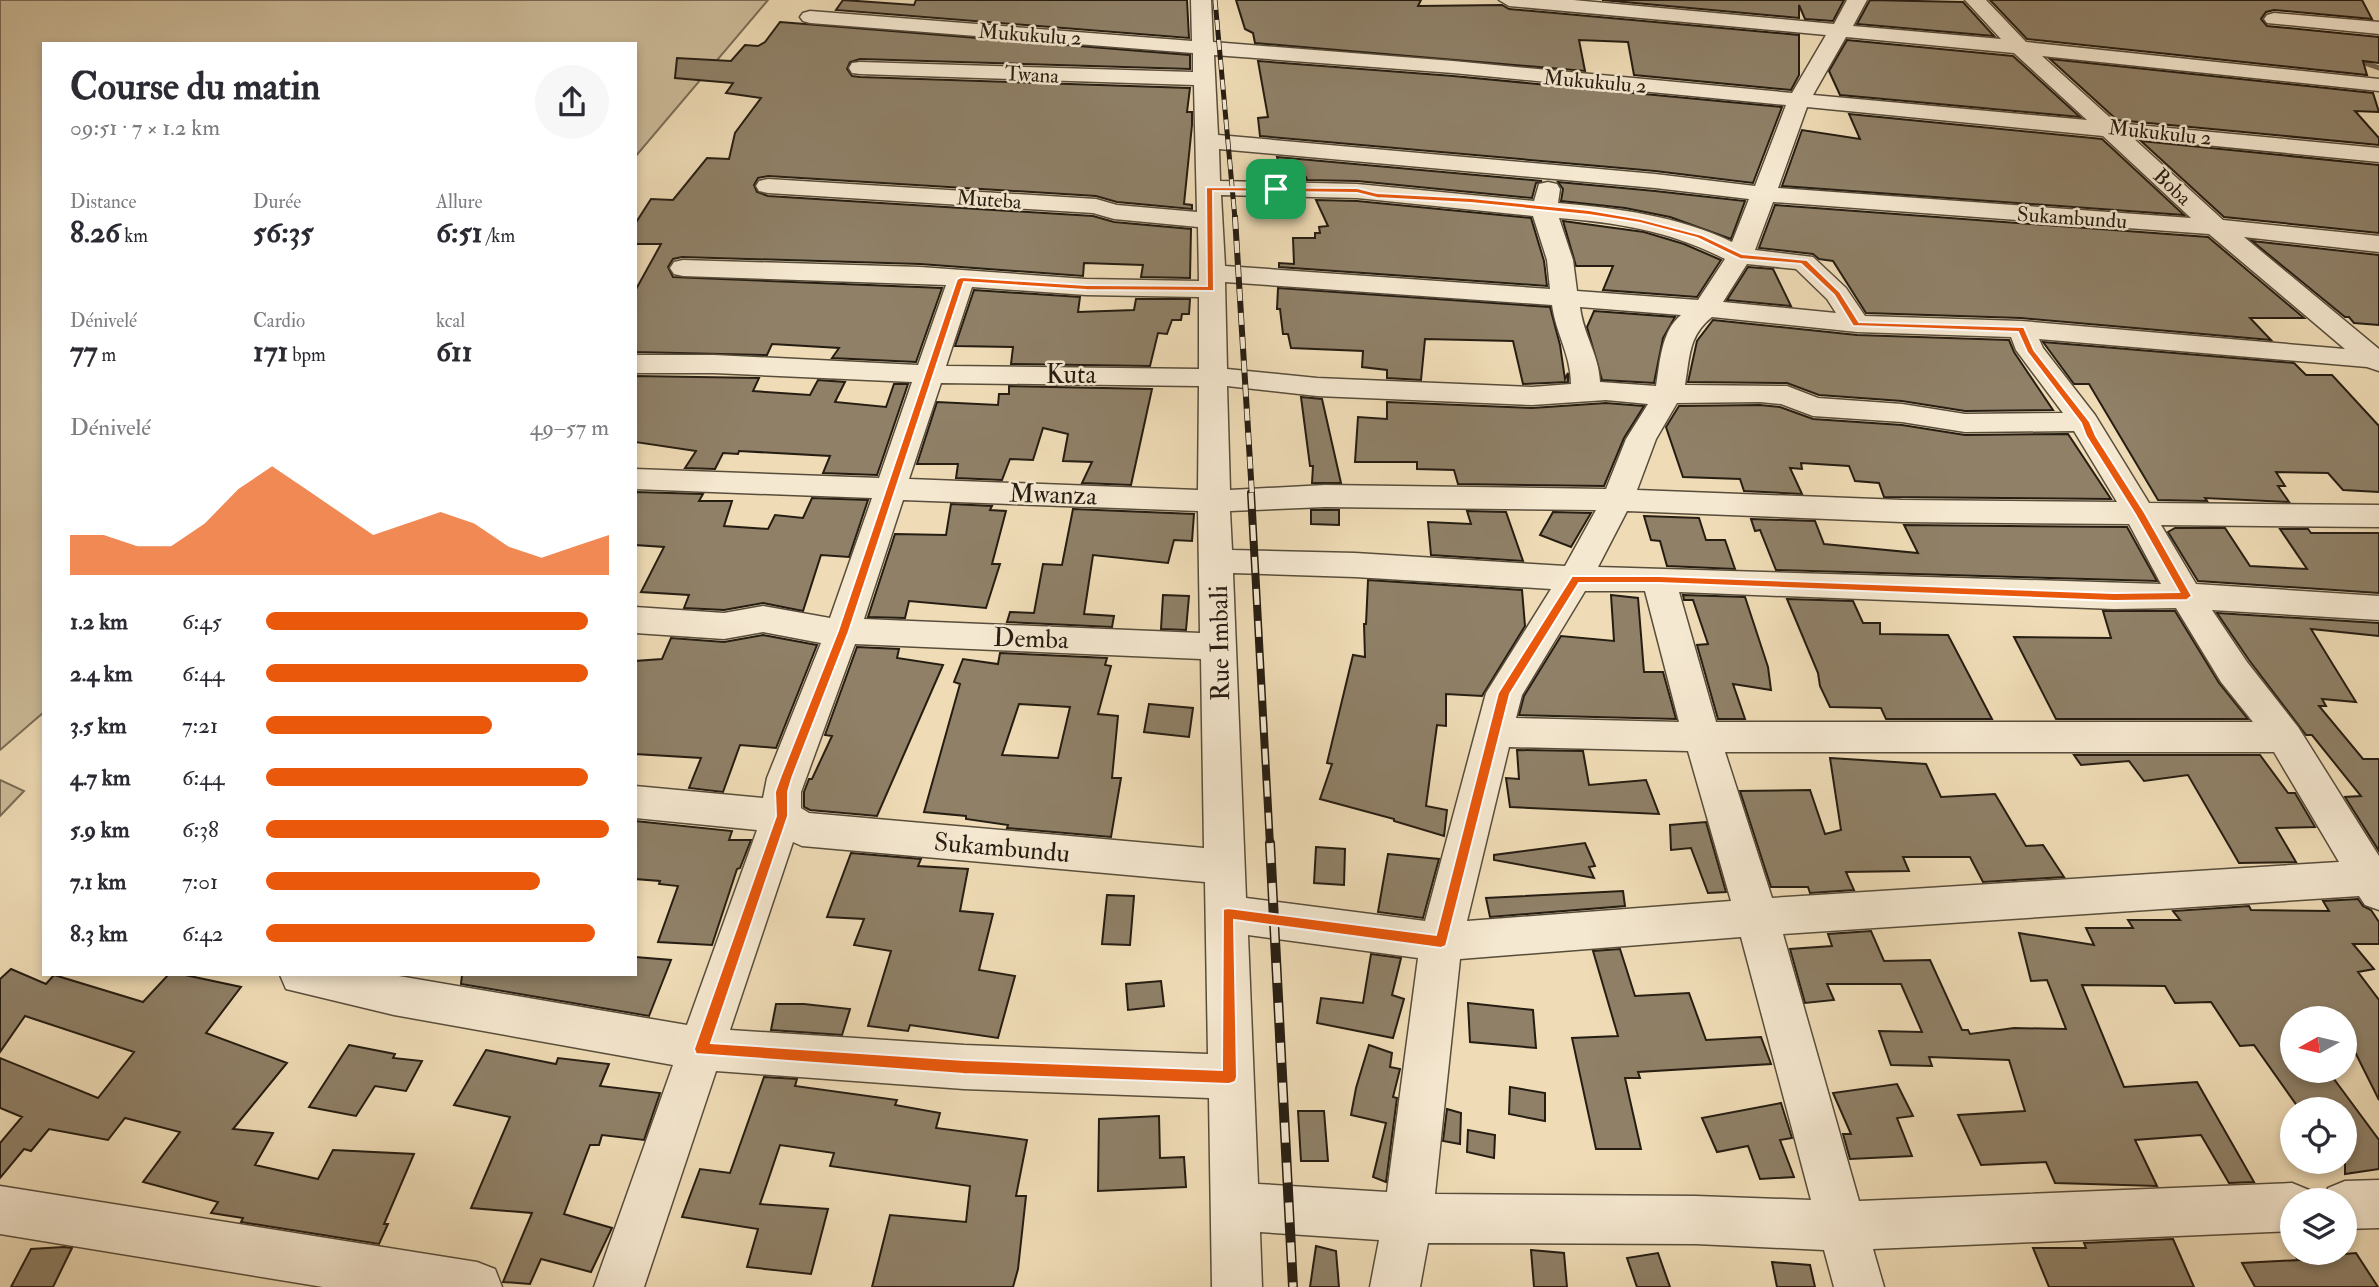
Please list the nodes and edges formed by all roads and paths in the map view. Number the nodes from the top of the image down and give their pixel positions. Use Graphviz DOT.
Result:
graph roads {
  1 [pos="1201,0"];
  2 [pos="1509,0"];
  3 [pos="1857,0"];
  4 [pos="1975,0"];
  5 [pos="810,17"];
  6 [pos="2274,19"];
  7 [pos="2379,28"];
  8 [pos="1839,31"];
  9 [pos="1066,38"];
  10 [pos="2020,47"];
  11 [pos="1202,63"];
  12 [pos="860,68"];
  13 [pos="1067,76"];
  14 [pos="2379,85"];
  15 [pos="1799,100"];
  16 [pos="2107,128"];
  17 [pos="1207,141"];
  18 [pos="2379,155"];
  19 [pos="1544,172"];
  20 [pos="768,186"];
  21 [pos="1765,194"];
  22 [pos="1210,205"];
  23 [pos="1544,210"];
  24 [pos="2216,228"];
  25 [pos="2379,244"];
  26 [pos="1740,256"];
  27 [pos="683,268"];
  28 [pos="961,279"];
  29 [pos="1212,281"];
  30 [pos="1563,298"];
  31 [pos="1705,309"];
  32 [pos="1857,324"];
  33 [pos="2021,329"];
  34 [pos="2378,361"];
  35 [pos="637,364"];
  36 [pos="927,374"];
  37 [pos="1214,378"];
  38 [pos="1606,391"];
  39 [pos="1669,393"];
  40 [pos="2085,422"];
  41 [pos="637,479"];
  42 [pos="893,490"];
  43 [pos="1618,498"];
  44 [pos="1214,501"];
  45 [pos="2140,513"];
  46 [pos="2379,516"];
  47 [pos="1218,561"];
  48 [pos="1576,579"];
  49 [pos="1659,579"];
  50 [pos="2187,596"];
  51 [pos="2379,608"];
  52 [pos="637,620"];
  53 [pos="843,631"];
  54 [pos="1220,647"];
  55 [pos="1496,733"];
  56 [pos="1702,737"];
  57 [pos="2285,737"];
  58 [pos="637,802"];
  59 [pos="782,816"];
  60 [pos="1225,867"];
  61 [pos="2376,882"];
  62 [pos="1228,914"];
  63 [pos="1757,917"];
  64 [pos="1441,942"];
  65 [pos="306,976"];
  66 [pos="701,1049"];
  67 [pos="1229,1077"];
  68 [pos="2379,1204"];
  69 [pos="2357,1205"];
  70 [pos="2280,1208"];
  71 [pos="1234,1209"];
  72 [pos="0,1210"];
  73 [pos="1408,1218"];
  74 [pos="1843,1226"];
  75 [pos="477,1287"];
  76 [pos="619,1287"];
  77 [pos="1237,1287"];
  78 [pos="1395,1287"];
  79 [pos="1859,1287"];
  1 -- 11 [label="street, Rue Imbali"];
  2 -- 8 [label="street"];
  3 -- 8 [label="street"];
  4 -- 10 [label="street, Boba"];
  5 -- 9 [label="street, Mukukulu 2"];
  6 -- 7 [label="street"];
  8 -- 10 [label="street"];
  8 -- 15 [label="street"];
  9 -- 11 [label="street, Mukukulu 2"];
  9 -- 13 [label="street"];
  10 -- 14 [label="street"];
  10 -- 16 [label="street, Boba"];
  11 -- 13 [label="street, Twana"];
  11 -- 15 [label="street, Mukukulu 2"];
  11 -- 17 [label="street, Rue Imbali"];
  12 -- 13 [label="street, Twana"];
  15 -- 16 [label="street, Mukukulu 2"];
  15 -- 21 [label="street"];
  16 -- 18 [label="street, Mukukulu 2"];
  16 -- 24 [label="street, Boba"];
  17 -- 19 [label="street, Sukambundu"];
  17 -- 22 [label="street, Rue Imbali"];
  19 -- 21 [label="street, Sukambundu"];
  19 -- 23 [label="street"];
  20 -- 22 [label="street, Muteba"];
  21 -- 24 [label="street, Sukambundu"];
  21 -- 26 [label="street"];
  22 -- 23 [label="street, Muteba"];
  22 -- 29 [label="street, Rue Imbali"];
  23 -- 26 [label="street, Muteba"];
  23 -- 30 [label="street"];
  24 -- 25 [label="street, Sukambundu"];
  24 -- 34 [label="street, Boba"];
  26 -- 31 [label="street"];
  26 -- 32 [label="street"];
  27 -- 28 [label="street"];
  28 -- 29 [label="street"];
  28 -- 36 [label="street"];
  29 -- 30 [label="street"];
  29 -- 37 [label="street, Rue Imbali"];
  30 -- 31 [label="street"];
  30 -- 38 [label="street"];
  31 -- 32 [label="street"];
  31 -- 39 [label="street"];
  32 -- 33 [label="street"];
  33 -- 34 [label="street"];
  33 -- 40 [label="street"];
  35 -- 36 [label="street, Kuta"];
  36 -- 37 [label="street, Kuta"];
  36 -- 42 [label="street"];
  37 -- 38 [label="street, Kuta"];
  37 -- 44 [label="street, Rue Imbali"];
  38 -- 39 [label="street, Kuta"];
  39 -- 40 [label="street, Kuta"];
  39 -- 43 [label="street"];
  40 -- 45 [label="street"];
  41 -- 42 [label="street, Mwanza"];
  42 -- 44 [label="street, Mwanza"];
  42 -- 53 [label="street"];
  43 -- 44 [label="street, Mwanza"];
  43 -- 45 [label="street, Mwanza"];
  43 -- 48 [label="street"];
  44 -- 47 [label="street, Rue Imbali"];
  45 -- 46 [label="street, Mwanza"];
  45 -- 50 [label="street"];
  47 -- 48 [label="street"];
  47 -- 54 [label="street, Rue Imbali"];
  48 -- 49 [label="street"];
  48 -- 55 [label="street"];
  49 -- 50 [label="street"];
  49 -- 56 [label="street"];
  50 -- 51 [label="street"];
  50 -- 57 [label="street"];
  52 -- 53 [label="street, Demba"];
  53 -- 54 [label="street, Demba"];
  53 -- 59 [label="street"];
  54 -- 60 [label="street, Rue Imbali"];
  55 -- 56 [label="street"];
  55 -- 64 [label="street"];
  56 -- 57 [label="street"];
  56 -- 63 [label="street"];
  57 -- 61 [label="street"];
  58 -- 59 [label="street, Sukambundu"];
  59 -- 60 [label="street, Sukambundu"];
  59 -- 66 [label="street"];
  60 -- 62 [label="street, Rue Imbali"];
  61 -- 63 [label="street"];
  62 -- 64 [label="street"];
  62 -- 67 [label="street, Rue Imbali"];
  63 -- 64 [label="street"];
  63 -- 74 [label="street"];
  64 -- 73 [label="street"];
  65 -- 66 [label="street"];
  66 -- 67 [label="street"];
  66 -- 76 [label="street"];
  67 -- 71 [label="street, Rue Imbali"];
  68 -- 69 [label="street"];
  70 -- 74 [label="street"];
  71 -- 73 [label="street"];
  71 -- 77 [label="street, Rue Imbali"];
  72 -- 75 [label="street"];
  73 -- 74 [label="street"];
  73 -- 78 [label="street"];
  74 -- 79 [label="street"];
}
